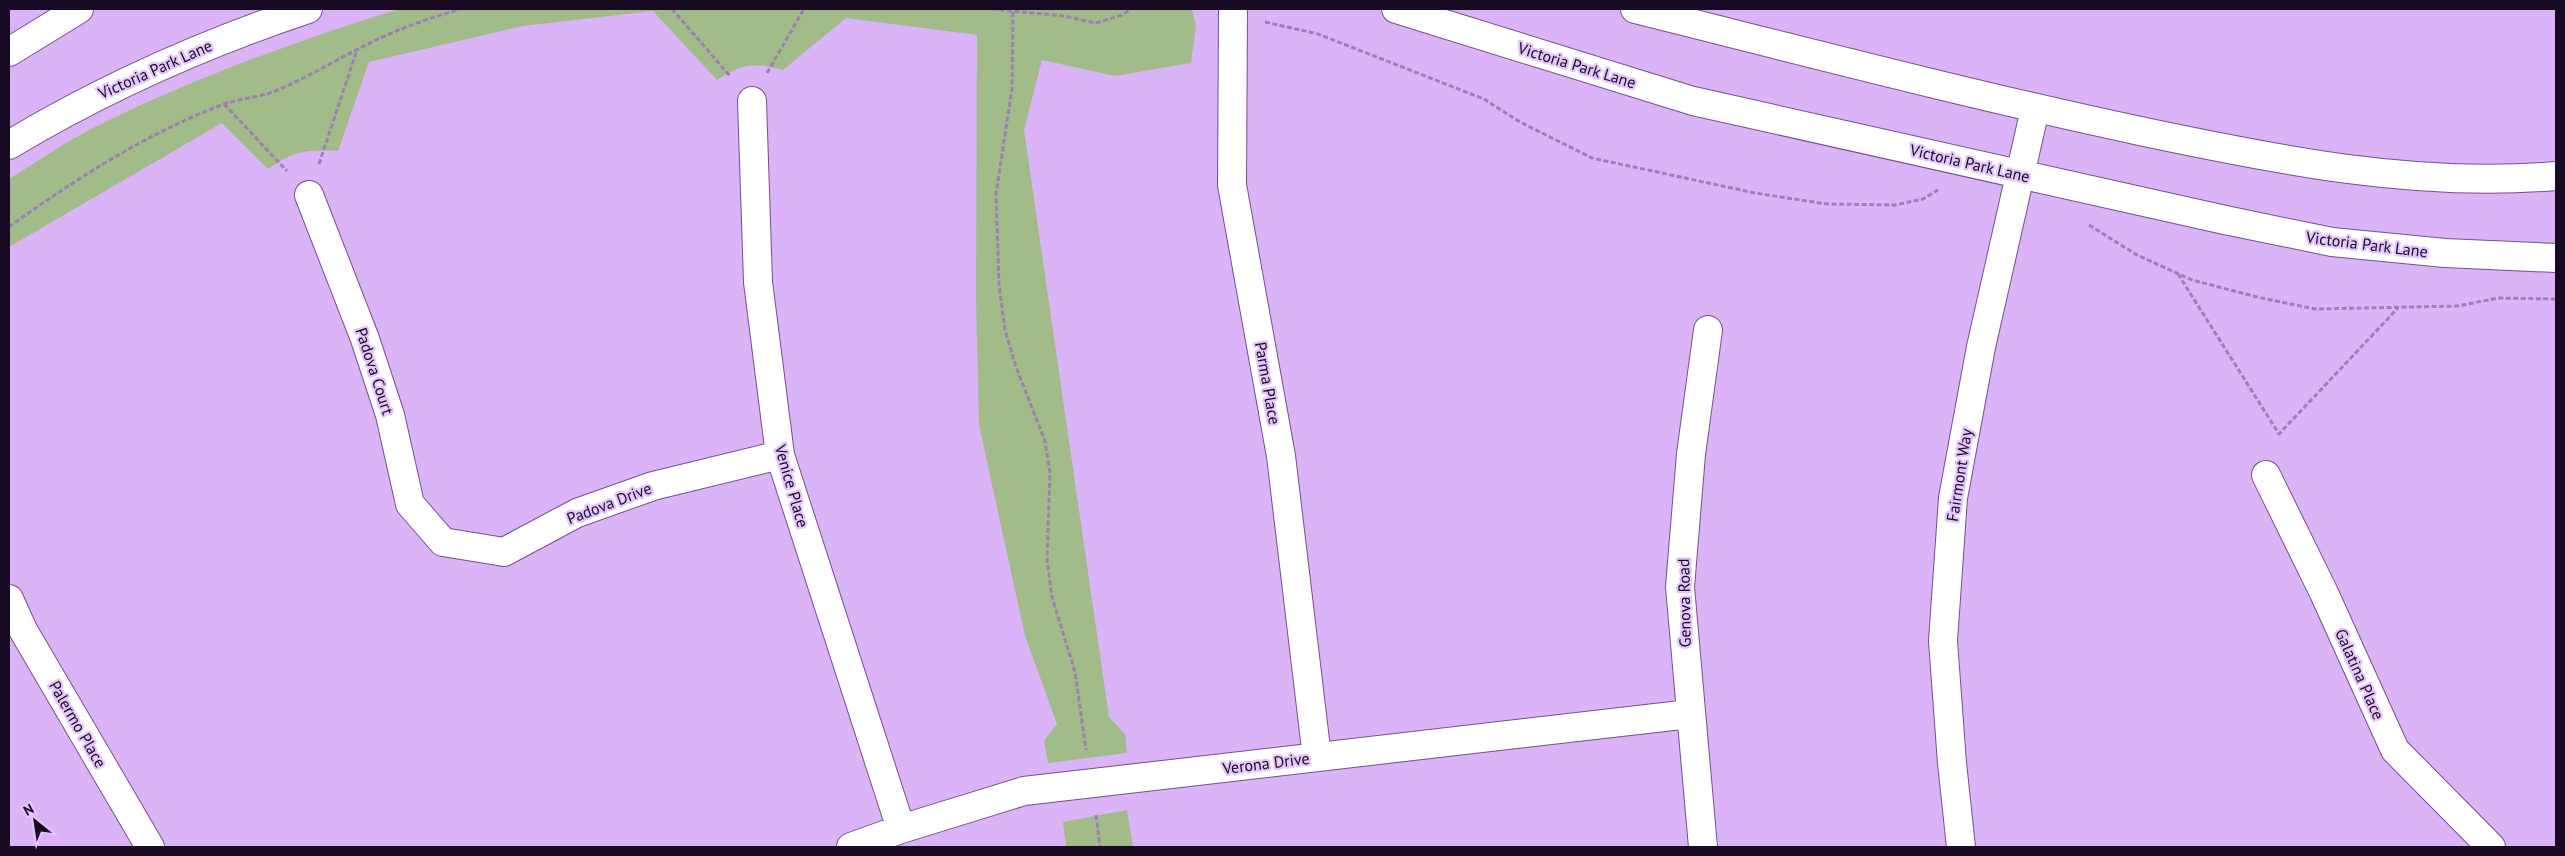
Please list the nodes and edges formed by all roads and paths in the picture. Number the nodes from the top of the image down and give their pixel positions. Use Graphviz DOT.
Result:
graph roads {
  1 [pos="79,9"];
  2 [pos="308,9"];
  3 [pos="461,9"];
  4 [pos="672,9"];
  5 [pos="804,9"];
  6 [pos="992,9"];
  7 [pos="1131,9"];
  8 [pos="1396,9"];
  9 [pos="1635,9"];
  10 [pos="1013,12"];
  11 [pos="1233,12"];
  12 [pos="357,50"];
  13 [pos="9,52"];
  14 [pos="752,101"];
  15 [pos="224,104"];
  16 [pos="2035,109"];
  17 [pos="9,145"];
  18 [pos="2021,174"];
  19 [pos="2556,176"];
  20 [pos="1942,188"];
  21 [pos="309,195"];
  22 [pos="2088,225"];
  23 [pos="9,227"];
  24 [pos="2556,258"];
  25 [pos="2178,273"];
  26 [pos="2556,299"];
  27 [pos="2398,308"];
  28 [pos="1708,330"];
  29 [pos="780,455"];
  30 [pos="2266,475"];
  31 [pos="444,542"];
  32 [pos="9,599"];
  33 [pos="1690,714"];
  34 [pos="1317,757"];
  35 [pos="1091,784"];
  36 [pos="901,829"];
  37 [pos="150,847"];
  38 [pos="851,847"];
  39 [pos="1100,847"];
  40 [pos="1703,847"];
  41 [pos="1961,847"];
  42 [pos="2491,847"];
  1 -- 13 [label="street"];
  2 -- 17 [label="street, Victoria Park Lane"];
  3 -- 12 [label="path"];
  4 -- 14 [label="path"];
  5 -- 14 [label="path"];
  6 -- 10 [label="path"];
  7 -- 10 [label="path"];
  8 -- 18 [label="street, Victoria Park Lane"];
  9 -- 16 [label="street"];
  10 -- 35 [label="path"];
  11 -- 20 [label="path"];
  11 -- 34 [label="street, Parma Place"];
  12 -- 15 [label="path"];
  12 -- 21 [label="path"];
  14 -- 29 [label="street, Venice Place"];
  15 -- 21 [label="path"];
  15 -- 23 [label="path"];
  16 -- 18 [label="street, Fairmont Way"];
  16 -- 19 [label="street"];
  18 -- 24 [label="street, Victoria Park Lane"];
  18 -- 41 [label="street, Fairmont Way"];
  21 -- 31 [label="street, Padova Court"];
  22 -- 25 [label="path"];
  25 -- 27 [label="path"];
  25 -- 27 [label="path"];
  26 -- 27 [label="path"];
  28 -- 33 [label="street, Genova Road"];
  29 -- 31 [label="street, Padova Drive"];
  29 -- 36 [label="street, Venice Place"];
  30 -- 42 [label="street, Galatina Place"];
  32 -- 37 [label="street, Palermo Place"];
  33 -- 34 [label="street, Verona Drive"];
  33 -- 40 [label="street, Genova Road"];
  34 -- 35 [label="street, Verona Drive"];
  35 -- 36 [label="street, Verona Drive"];
  35 -- 39 [label="path"];
  36 -- 38 [label="street, Verona Drive"];
}
